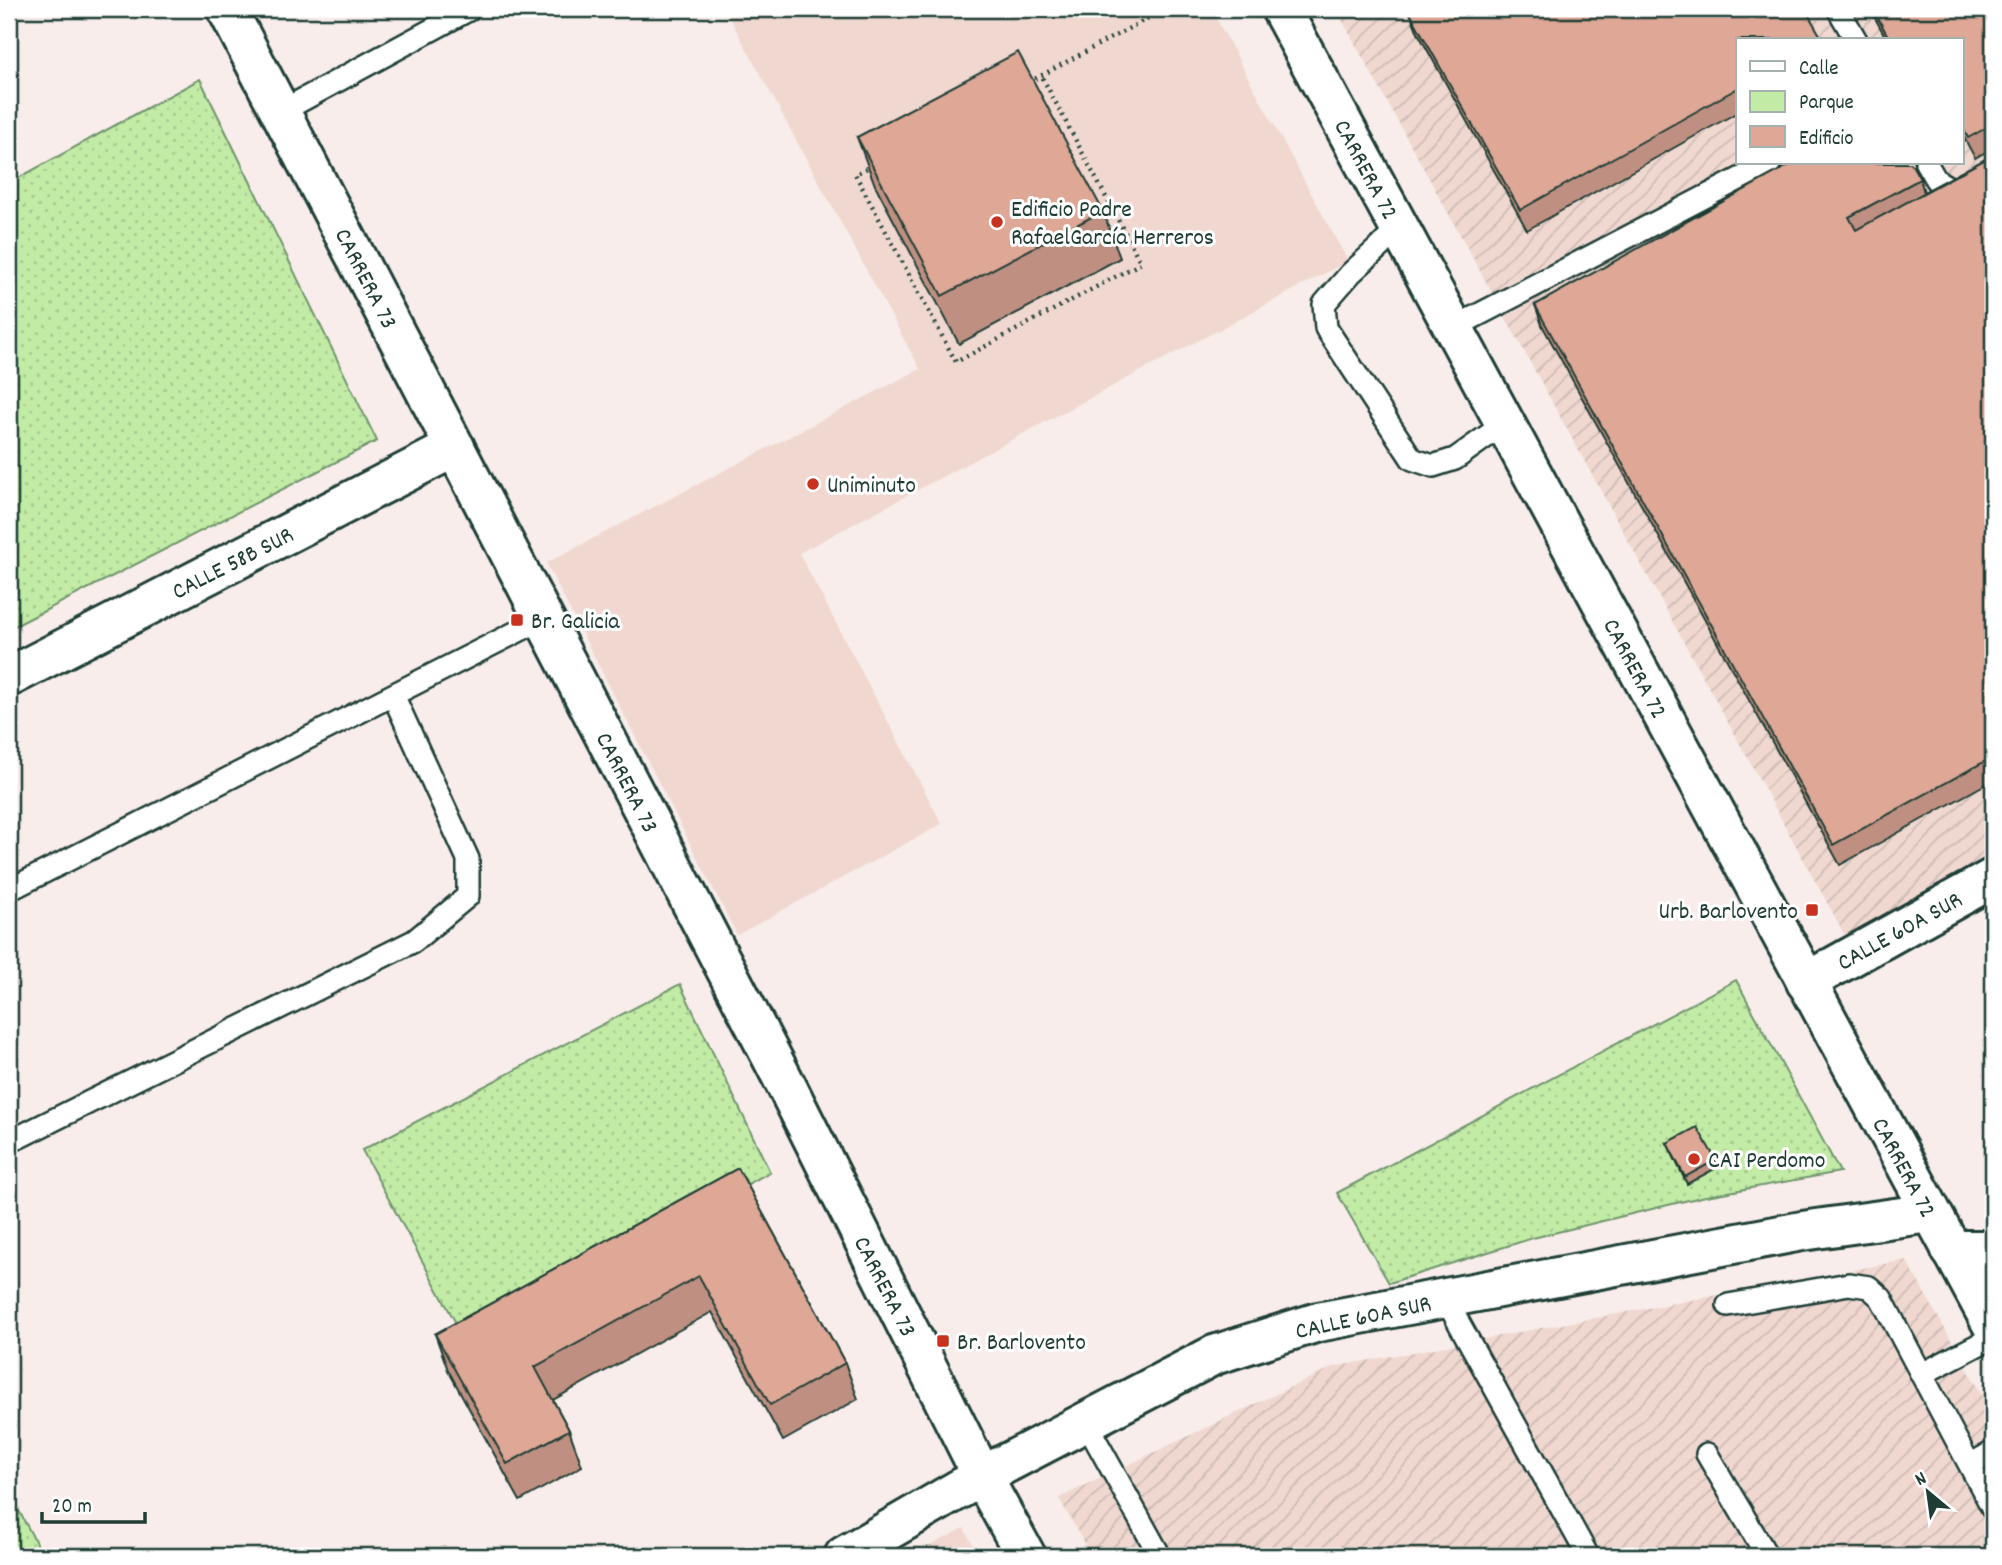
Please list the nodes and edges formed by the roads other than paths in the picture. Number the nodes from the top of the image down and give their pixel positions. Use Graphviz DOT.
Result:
graph roads {
  1 [pos="227,9"];
  2 [pos="470,9"];
  3 [pos="1281,9"];
  4 [pos="1838,9"];
  5 [pos="1855,38"];
  6 [pos="280,112"];
  7 [pos="1768,164"];
  8 [pos="1927,164"];
  9 [pos="1993,174"];
  10 [pos="1399,229"];
  11 [pos="1453,328"];
  12 [pos="1504,424"];
  13 [pos="454,447"];
  14 [pos="544,618"];
  15 [pos="9,677"];
  16 [pos="393,695"];
  17 [pos="1993,878"];
  18 [pos="9,890"];
  19 [pos="1806,982"];
  20 [pos="9,1142"];
  21 [pos="1930,1213"];
  22 [pos="1951,1250"];
  23 [pos="1993,1250"];
  24 [pos="1445,1298"];
  25 [pos="1728,1305"];
  26 [pos="1993,1326"];
  27 [pos="1993,1337"];
  28 [pos="1922,1374"];
  29 [pos="1085,1420"];
  30 [pos="1993,1452"];
  31 [pos="1707,1454"];
  32 [pos="1970,1465"];
  33 [pos="982,1476"];
  34 [pos="1993,1509"];
  35 [pos="844,1556"];
  36 [pos="1026,1556"];
  37 [pos="1160,1556"];
  38 [pos="1588,1556"];
  39 [pos="1767,1556"];
  1 -- 6 [label="street, CARRERA 73"];
  2 -- 6 [label="lane"];
  3 -- 10 [label="street, CARRERA 72"];
  4 -- 5 [label="lane"];
  6 -- 13 [label="street, CARRERA 73"];
  7 -- 11 [label="lane"];
  8 -- 9 [label="lane"];
  10 -- 11 [label="street, CARRERA 72"];
  10 -- 12 [label="lane"];
  11 -- 12 [label="street, CARRERA 72"];
  12 -- 19 [label="street, CARRERA 72"];
  13 -- 14 [label="street, CARRERA 73"];
  13 -- 15 [label="street, CALLE 58B SUR"];
  14 -- 16 [label="lane"];
  14 -- 33 [label="street, CARRERA 73"];
  16 -- 18 [label="lane"];
  16 -- 20 [label="lane"];
  17 -- 19 [label="street, CALLE 60A SUR"];
  19 -- 21 [label="street, CARRERA 72"];
  21 -- 22 [label="street, CARRERA 72"];
  21 -- 24 [label="street, CALLE 60A SUR"];
  22 -- 23 [label="street"];
  22 -- 26 [label="street, CARRERA 72"];
  24 -- 29 [label="street, CALLE 60A SUR"];
  24 -- 38 [label="lane"];
  25 -- 28 [label="lane"];
  27 -- 28 [label="lane"];
  28 -- 32 [label="lane"];
  29 -- 33 [label="street, CALLE 60A SUR"];
  29 -- 37 [label="lane"];
  30 -- 32 [label="lane"];
  31 -- 39 [label="lane"];
  32 -- 34 [label="lane"];
  33 -- 35 [label="street, CALLE 60A SUR"];
  33 -- 36 [label="street, CARRERA 73"];
}
